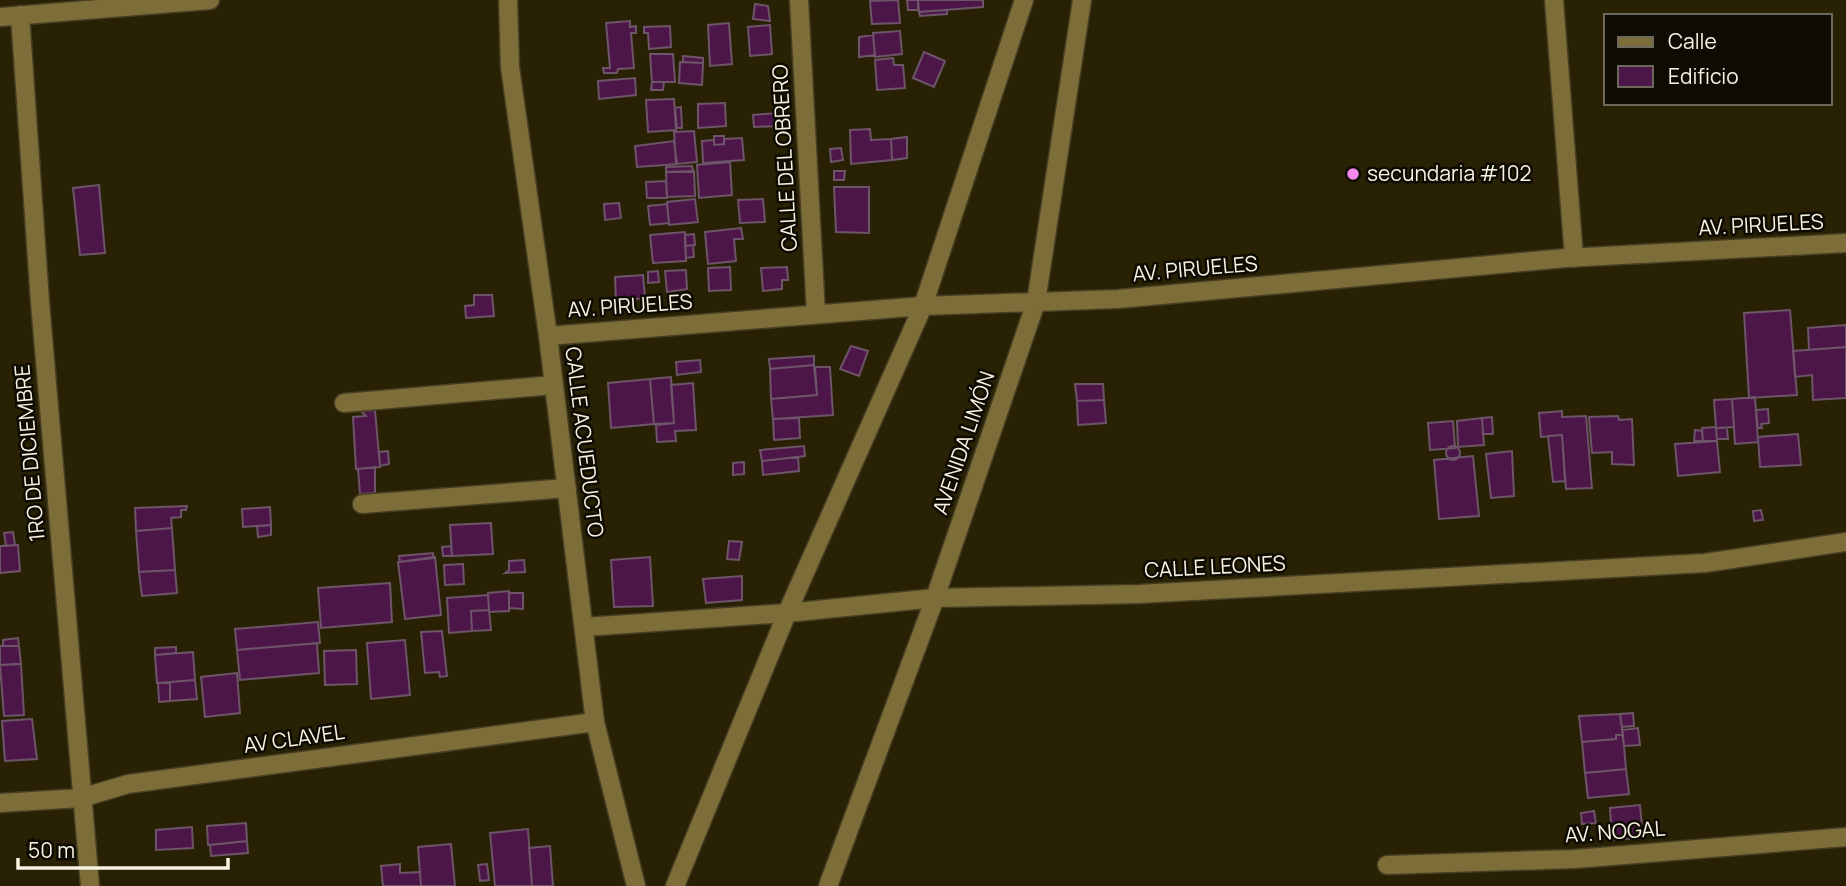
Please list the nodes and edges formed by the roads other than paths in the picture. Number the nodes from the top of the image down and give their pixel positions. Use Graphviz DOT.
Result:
graph roads {
  1 [pos="210,0"];
  2 [pos="508,0"];
  3 [pos="799,0"];
  4 [pos="1024,0"];
  5 [pos="1082,0"];
  6 [pos="1554,0"];
  7 [pos="20,15"];
  8 [pos="0,17"];
  9 [pos="1846,243"];
  10 [pos="1574,258"];
  11 [pos="1037,302"];
  12 [pos="923,306"];
  13 [pos="816,314"];
  14 [pos="548,335"];
  15 [pos="554,385"];
  16 [pos="344,403"];
  17 [pos="567,488"];
  18 [pos="362,504"];
  19 [pos="1846,542"];
  20 [pos="935,598"];
  21 [pos="787,613"];
  22 [pos="585,627"];
  23 [pos="595,722"];
  24 [pos="81,798"];
  25 [pos="0,803"];
  26 [pos="1846,837"];
  27 [pos="1387,864"];
  28 [pos="90,886"];
  29 [pos="636,886"];
  30 [pos="675,886"];
  31 [pos="828,886"];
  1 -- 7 [label="street"];
  2 -- 14 [label="street, CALLE ACUEDUCTO"];
  3 -- 13 [label="street, CALLE DEL OBRERO"];
  4 -- 12 [label="street"];
  5 -- 11 [label="street, AVENIDA LIMÓN"];
  6 -- 10 [label="street"];
  7 -- 8 [label="street"];
  7 -- 24 [label="street, 1RO DE DICIEMBRE"];
  9 -- 10 [label="street, AV. PIRUELES"];
  10 -- 11 [label="street, AV. PIRUELES"];
  11 -- 12 [label="street, AV. PIRUELES"];
  11 -- 20 [label="street, AVENIDA LIMÓN"];
  12 -- 13 [label="street, AV. PIRUELES"];
  12 -- 21 [label="street"];
  13 -- 14 [label="street, AV. PIRUELES"];
  14 -- 15 [label="street, CALLE ACUEDUCTO"];
  15 -- 16 [label="street"];
  15 -- 17 [label="street, CALLE ACUEDUCTO"];
  17 -- 18 [label="street"];
  17 -- 22 [label="street, CALLE ACUEDUCTO"];
  19 -- 20 [label="street, CALLE LEONES"];
  20 -- 21 [label="street, CALLE LEONES"];
  20 -- 31 [label="street, AVENIDA LIMÓN"];
  21 -- 22 [label="street, CALLE LEONES"];
  21 -- 30 [label="street"];
  22 -- 23 [label="street, CALLE ACUEDUCTO"];
  23 -- 24 [label="street, AV CLAVEL"];
  23 -- 29 [label="street, CALLE ACUEDUCTO"];
  24 -- 25 [label="street, AV CLAVEL"];
  24 -- 28 [label="street, 1RO DE DICIEMBRE"];
  26 -- 27 [label="street, AV. NOGAL"];
}
